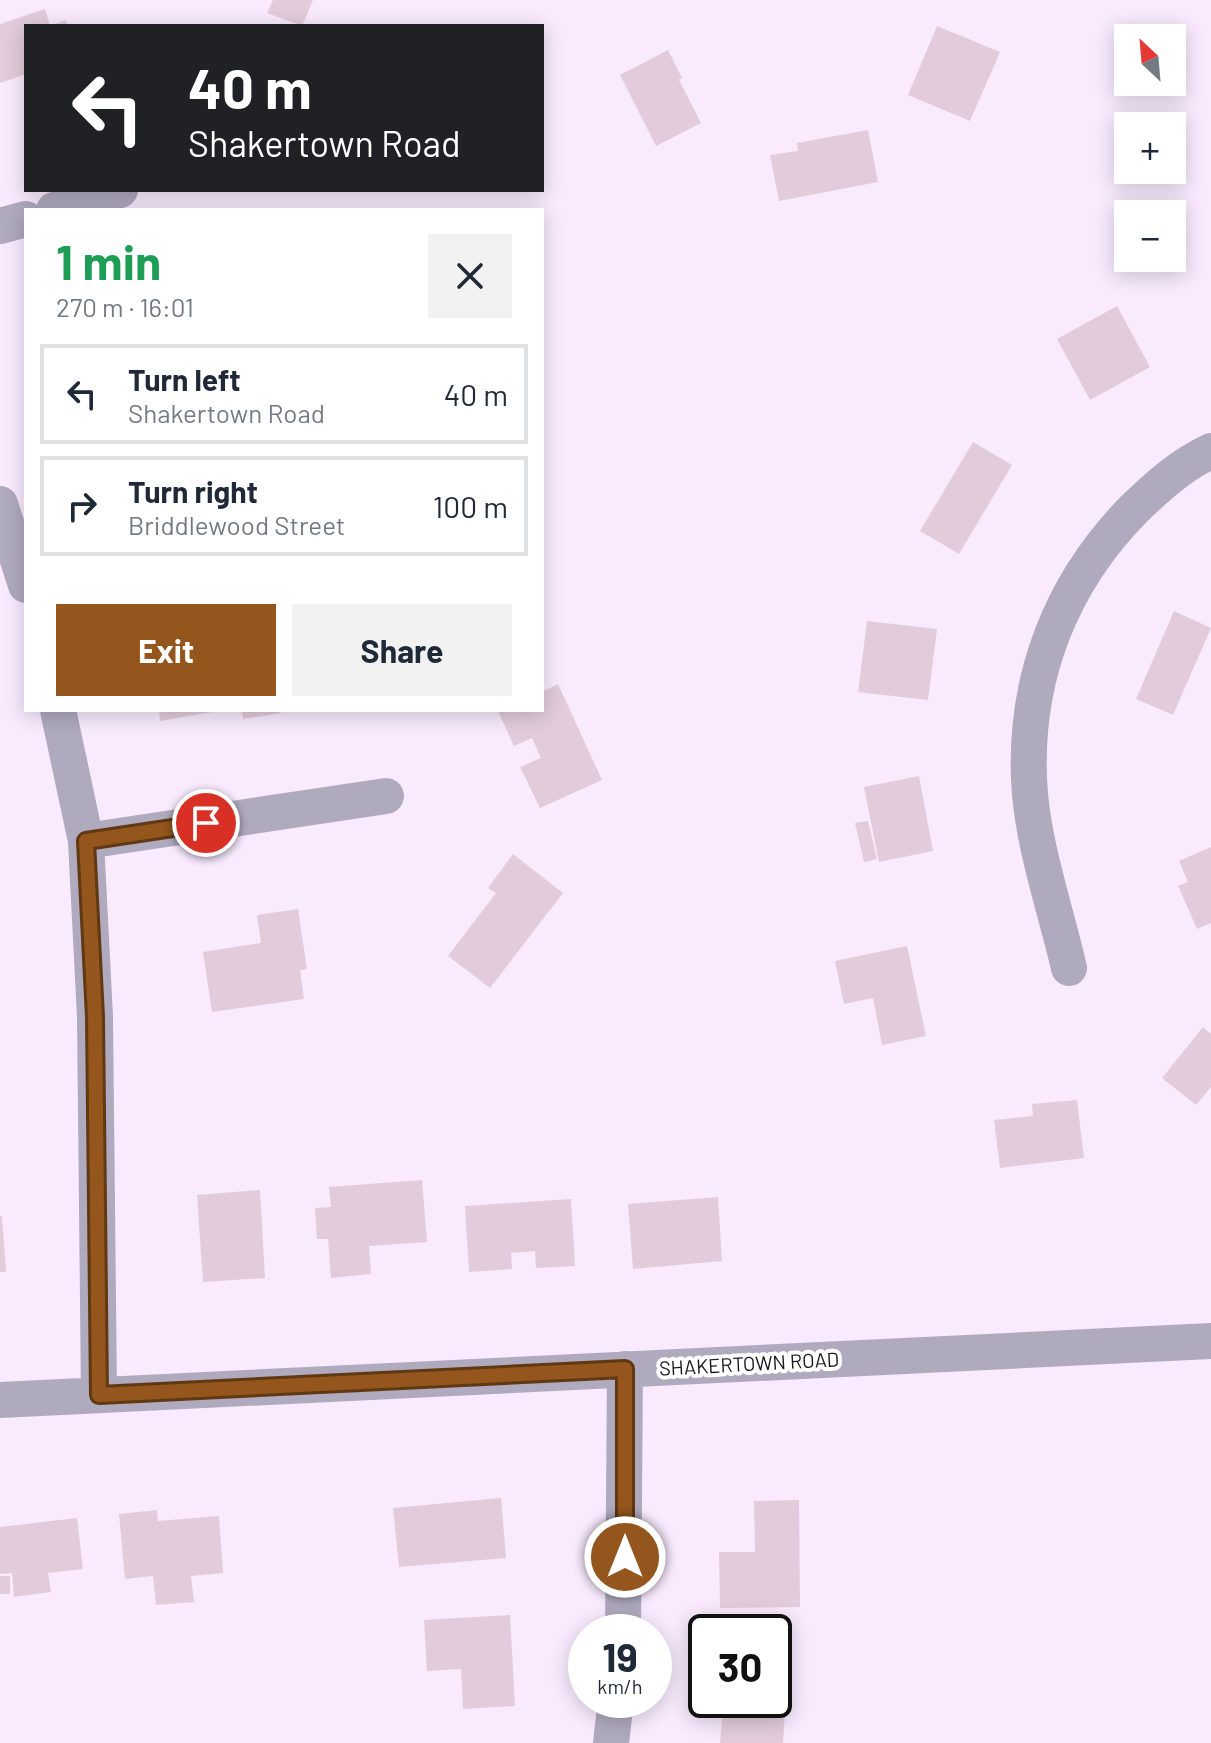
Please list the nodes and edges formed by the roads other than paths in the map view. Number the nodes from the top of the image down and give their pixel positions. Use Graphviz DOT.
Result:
graph roads {
  1 [pos="113,192"];
  2 [pos="61,208"];
  3 [pos="24,220"];
  4 [pos="0,226"];
  5 [pos="1211,451"];
  6 [pos="0,504"];
  7 [pos="24,579"];
  8 [pos="58,712"];
  9 [pos="386,796"];
  10 [pos="86,841"];
  11 [pos="1069,968"];
  12 [pos="1211,1341"];
  13 [pos="625,1369"];
  14 [pos="99,1395"];
  15 [pos="0,1400"];
  16 [pos="623,1614"];
  17 [pos="614,1718"];
  18 [pos="611,1743"];
  1 -- 2 [label="street"];
  3 -- 4 [label="street"];
  5 -- 11 [label="street"];
  6 -- 7 [label="street"];
  8 -- 10 [label="street"];
  9 -- 10 [label="street"];
  10 -- 14 [label="street"];
  12 -- 13 [label="street, SHAKERTOWN ROAD"];
  13 -- 14 [label="street, SHAKERTOWN ROAD"];
  13 -- 16 [label="street"];
  14 -- 15 [label="street, SHAKERTOWN ROAD"];
  17 -- 18 [label="street"];
}
